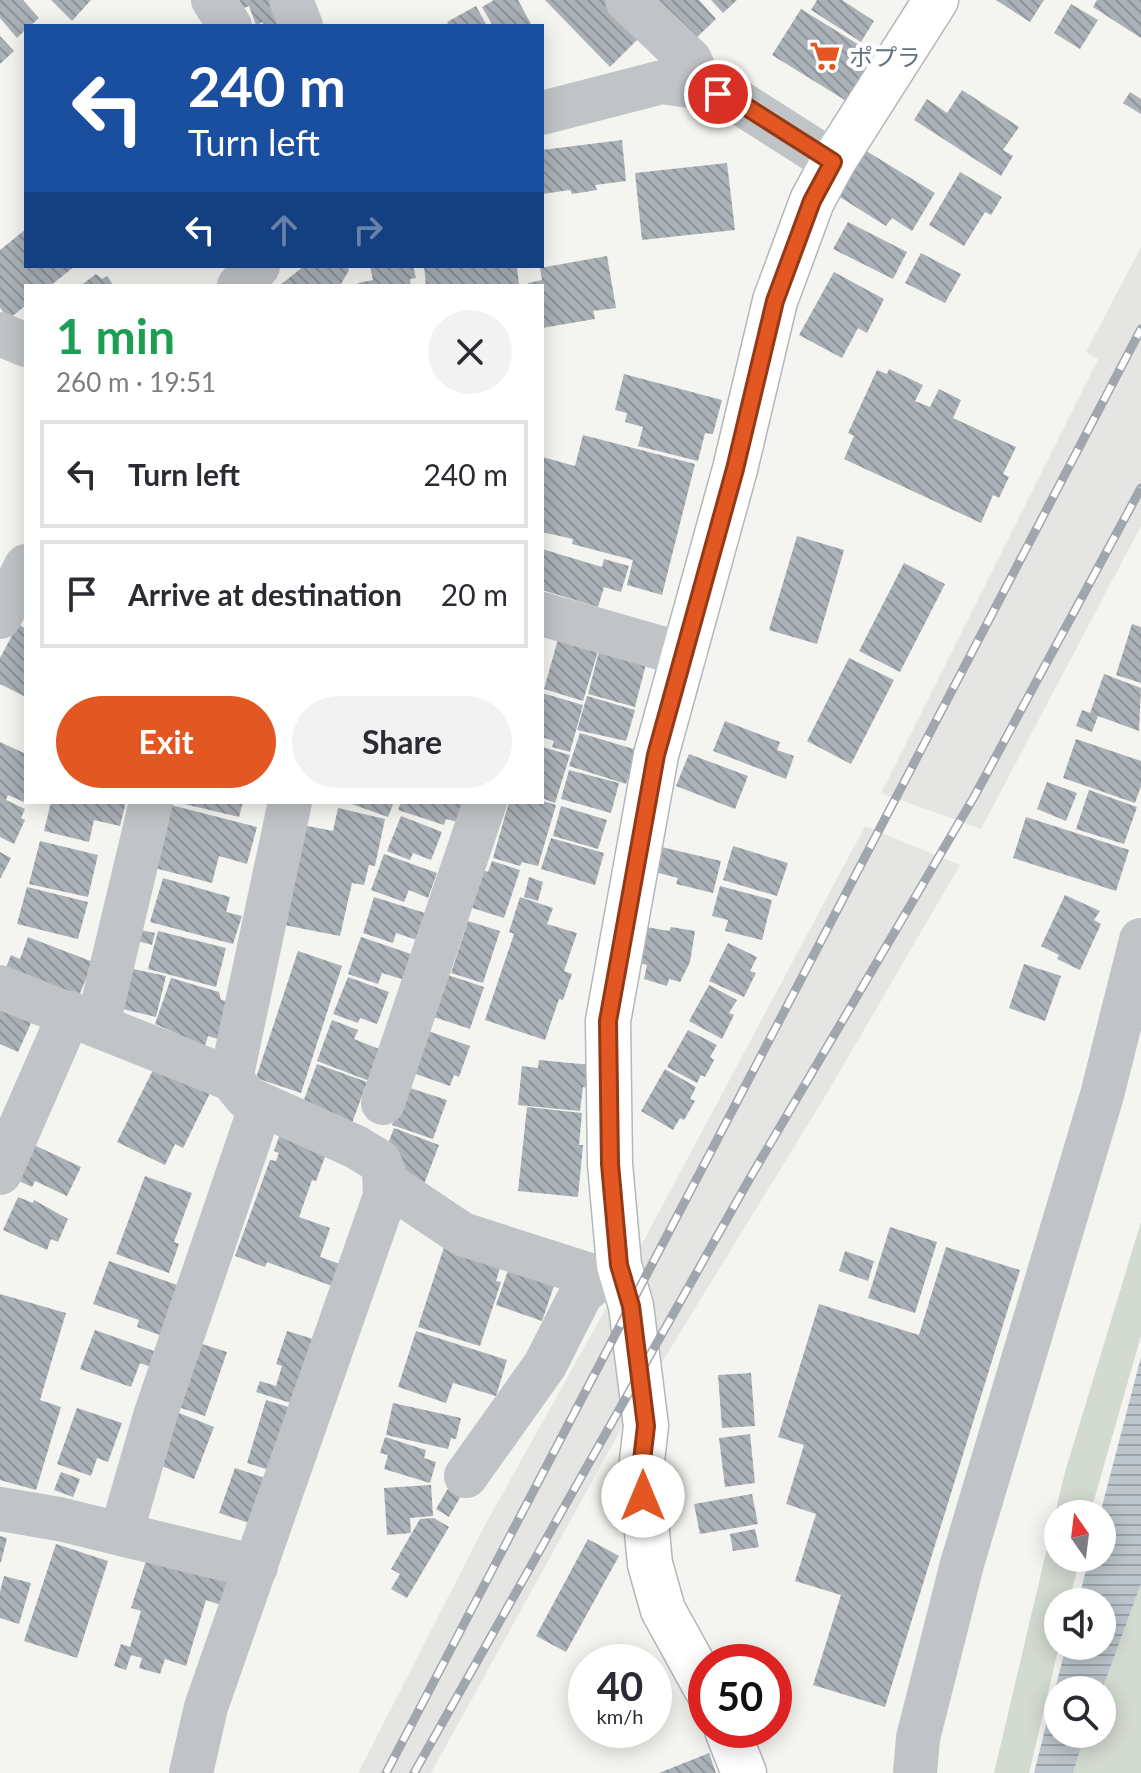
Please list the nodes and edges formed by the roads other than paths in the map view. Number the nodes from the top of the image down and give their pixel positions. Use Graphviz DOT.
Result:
graph roads {
  1 [pos="213,0"];
  2 [pos="291,0"];
  3 [pos="627,0"];
  4 [pos="936,0"];
  5 [pos="229,24"];
  6 [pos="300,24"];
  7 [pos="702,88"];
  8 [pos="544,112"];
  9 [pos="833,162"];
  10 [pos="256,268"];
  11 [pos="241,284"];
  12 [pos="0,334"];
  13 [pos="24,344"];
  14 [pos="24,570"];
  15 [pos="0,617"];
  16 [pos="544,619"];
  17 [pos="685,655"];
  18 [pos="150,804"];
  19 [pos="290,804"];
  20 [pos="484,804"];
  21 [pos="1141,940"];
  22 [pos="0,987"];
  23 [pos="84,1019"];
  24 [pos="246,1092"];
  25 [pos="383,1103"];
  26 [pos="0,1173"];
  27 [pos="386,1183"];
  28 [pos="609,1272"];
  29 [pos="466,1476"];
  30 [pos="0,1509"];
  31 [pos="121,1534"];
  32 [pos="256,1567"];
  33 [pos="688,1655"];
  34 [pos="734,1748"];
  35 [pos="191,1773"];
  36 [pos="744,1773"];
  37 [pos="915,1773"];
  1 -- 5 [label="street"];
  2 -- 6 [label="street"];
  3 -- 7 [label="street"];
  4 -- 9 [label="main road"];
  7 -- 8 [label="street"];
  7 -- 9 [label="street"];
  9 -- 17 [label="main road"];
  10 -- 11 [label="street"];
  12 -- 13 [label="street"];
  14 -- 15 [label="street"];
  16 -- 17 [label="street"];
  17 -- 28 [label="main road"];
  18 -- 23 [label="street"];
  19 -- 24 [label="street"];
  20 -- 25 [label="street"];
  21 -- 37 [label="street"];
  22 -- 23 [label="street"];
  23 -- 24 [label="street"];
  23 -- 26 [label="street"];
  24 -- 27 [label="street"];
  24 -- 31 [label="street"];
  27 -- 28 [label="street"];
  27 -- 32 [label="street"];
  28 -- 29 [label="street"];
  28 -- 33 [label="main road"];
  30 -- 31 [label="street"];
  31 -- 32 [label="street"];
  32 -- 35 [label="street"];
  34 -- 36 [label="main road"];
}
